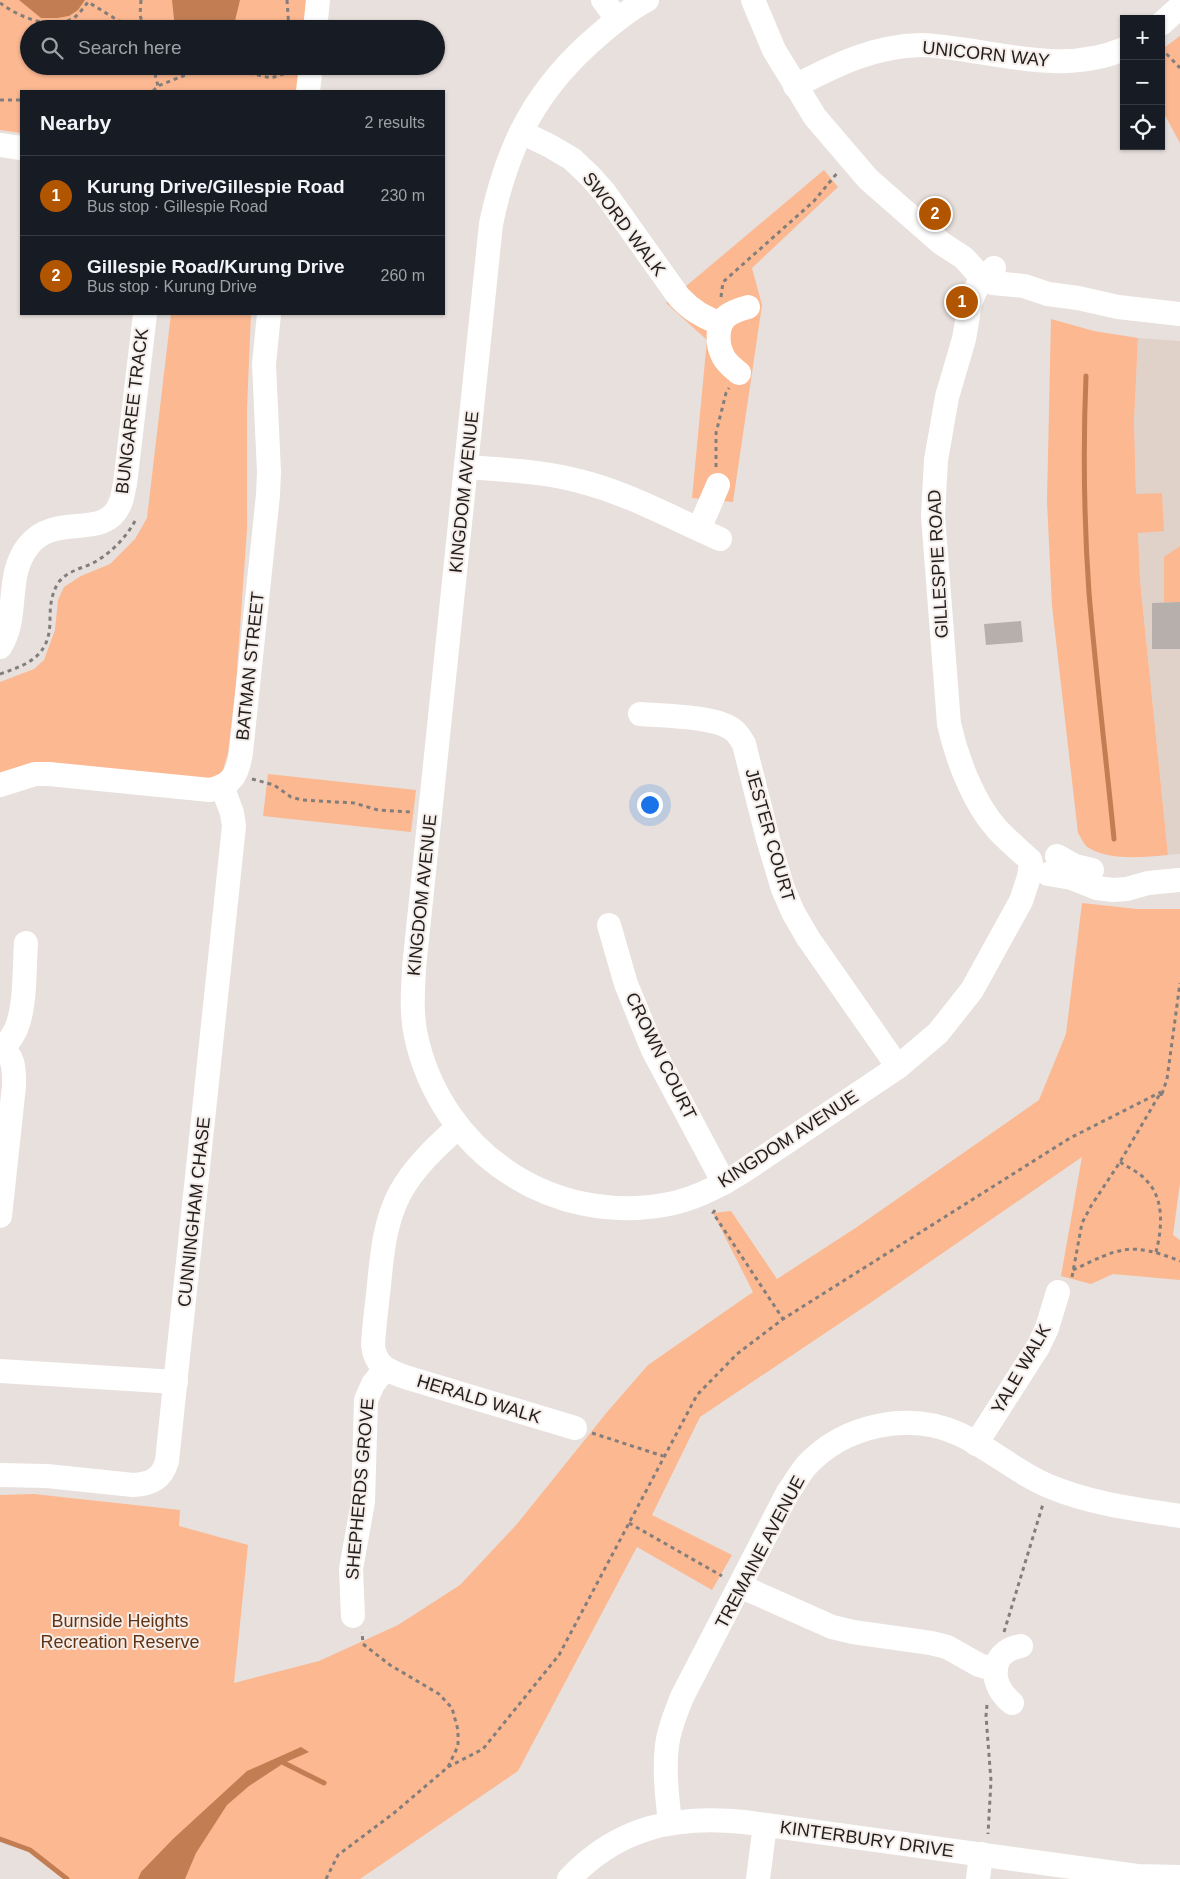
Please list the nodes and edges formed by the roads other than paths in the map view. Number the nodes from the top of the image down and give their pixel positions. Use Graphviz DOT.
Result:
graph roads {
  1 [pos="318,0"];
  2 [pos="603,0"];
  3 [pos="646,0"];
  4 [pos="753,0"];
  5 [pos="1180,7"];
  6 [pos="617,19"];
  7 [pos="316,20"];
  8 [pos="1165,20"];
  9 [pos="1120,50"];
  10 [pos="303,75"];
  11 [pos="795,86"];
  12 [pos="308,90"];
  13 [pos="521,132"];
  14 [pos="0,145"];
  15 [pos="20,148"];
  16 [pos="989,276"];
  17 [pos="748,307"];
  18 [pos="1180,314"];
  19 [pos="145,315"];
  20 [pos="269,315"];
  21 [pos="721,324"];
  22 [pos="739,373"];
  23 [pos="466,467"];
  24 [pos="718,485"];
  25 [pos="0,647"];
  26 [pos="640,714"];
  27 [pos="229,780"];
  28 [pos="0,785"];
  29 [pos="1042,862"];
  30 [pos="1180,880"];
  31 [pos="608,925"];
  32 [pos="26,943"];
  33 [pos="2,1048"];
  34 [pos="898,1067"];
  35 [pos="458,1128"];
  36 [pos="724,1183"];
  37 [pos="0,1216"];
  38 [pos="1064,1285"];
  39 [pos="385,1369"];
  40 [pos="0,1371"];
  41 [pos="176,1382"];
  42 [pos="575,1428"];
  43 [pos="976,1444"];
  44 [pos="0,1475"];
  45 [pos="1180,1516"];
  46 [pos="740,1586"];
  47 [pos="353,1616"];
  48 [pos="1006,1673"];
  49 [pos="670,1822"];
  50 [pos="765,1824"];
  51 [pos="984,1844"];
  52 [pos="1173,1878"];
  53 [pos="569,1879"];
  54 [pos="758,1879"];
  55 [pos="978,1879"];
  1 -- 7 [label="street"];
  2 -- 6 [label="street"];
  3 -- 6 [label="street, KINGDOM AVENUE"];
  4 -- 11 [label="street"];
  5 -- 8 [label="street"];
  6 -- 13 [label="street, KINGDOM AVENUE"];
  9 -- 11 [label="street, UNICORN WAY"];
  10 -- 12 [label="street"];
  11 -- 16 [label="street"];
  13 -- 21 [label="street, SWORD WALK"];
  13 -- 23 [label="street, KINGDOM AVENUE"];
  14 -- 15 [label="street"];
  16 -- 18 [label="street"];
  16 -- 29 [label="street, GILLESPIE ROAD"];
  17 -- 21 [label="street"];
  19 -- 25 [label="street, BUNGAREE TRACK"];
  20 -- 27 [label="street, BATMAN STREET"];
  21 -- 22 [label="street"];
  23 -- 24 [label="street"];
  23 -- 35 [label="street, KINGDOM AVENUE"];
  26 -- 34 [label="street, JESTER COURT"];
  27 -- 28 [label="street"];
  27 -- 41 [label="street, CUNNINGHAM CHASE"];
  29 -- 30 [label="street, GILLESPIE ROAD"];
  29 -- 34 [label="street, KINGDOM AVENUE"];
  31 -- 36 [label="street, CROWN COURT"];
  32 -- 33 [label="street"];
  33 -- 37 [label="street"];
  34 -- 36 [label="street, KINGDOM AVENUE"];
  35 -- 36 [label="street, KINGDOM AVENUE"];
  35 -- 39 [label="street"];
  38 -- 43 [label="street, YALE WALK"];
  39 -- 42 [label="street, HERALD WALK"];
  39 -- 47 [label="street, SHEPHERDS GROVE"];
  40 -- 41 [label="street"];
  41 -- 44 [label="street, CUNNINGHAM CHASE"];
  43 -- 45 [label="street, TREMAINE AVENUE"];
  43 -- 46 [label="street, TREMAINE AVENUE"];
  46 -- 48 [label="street"];
  46 -- 49 [label="street, TREMAINE AVENUE"];
  49 -- 50 [label="street, KINTERBURY DRIVE"];
  49 -- 53 [label="street, KINTERBURY DRIVE"];
  50 -- 51 [label="street, KINTERBURY DRIVE"];
  50 -- 54 [label="street"];
  51 -- 52 [label="street, KINTERBURY DRIVE"];
  51 -- 55 [label="street"];
}
